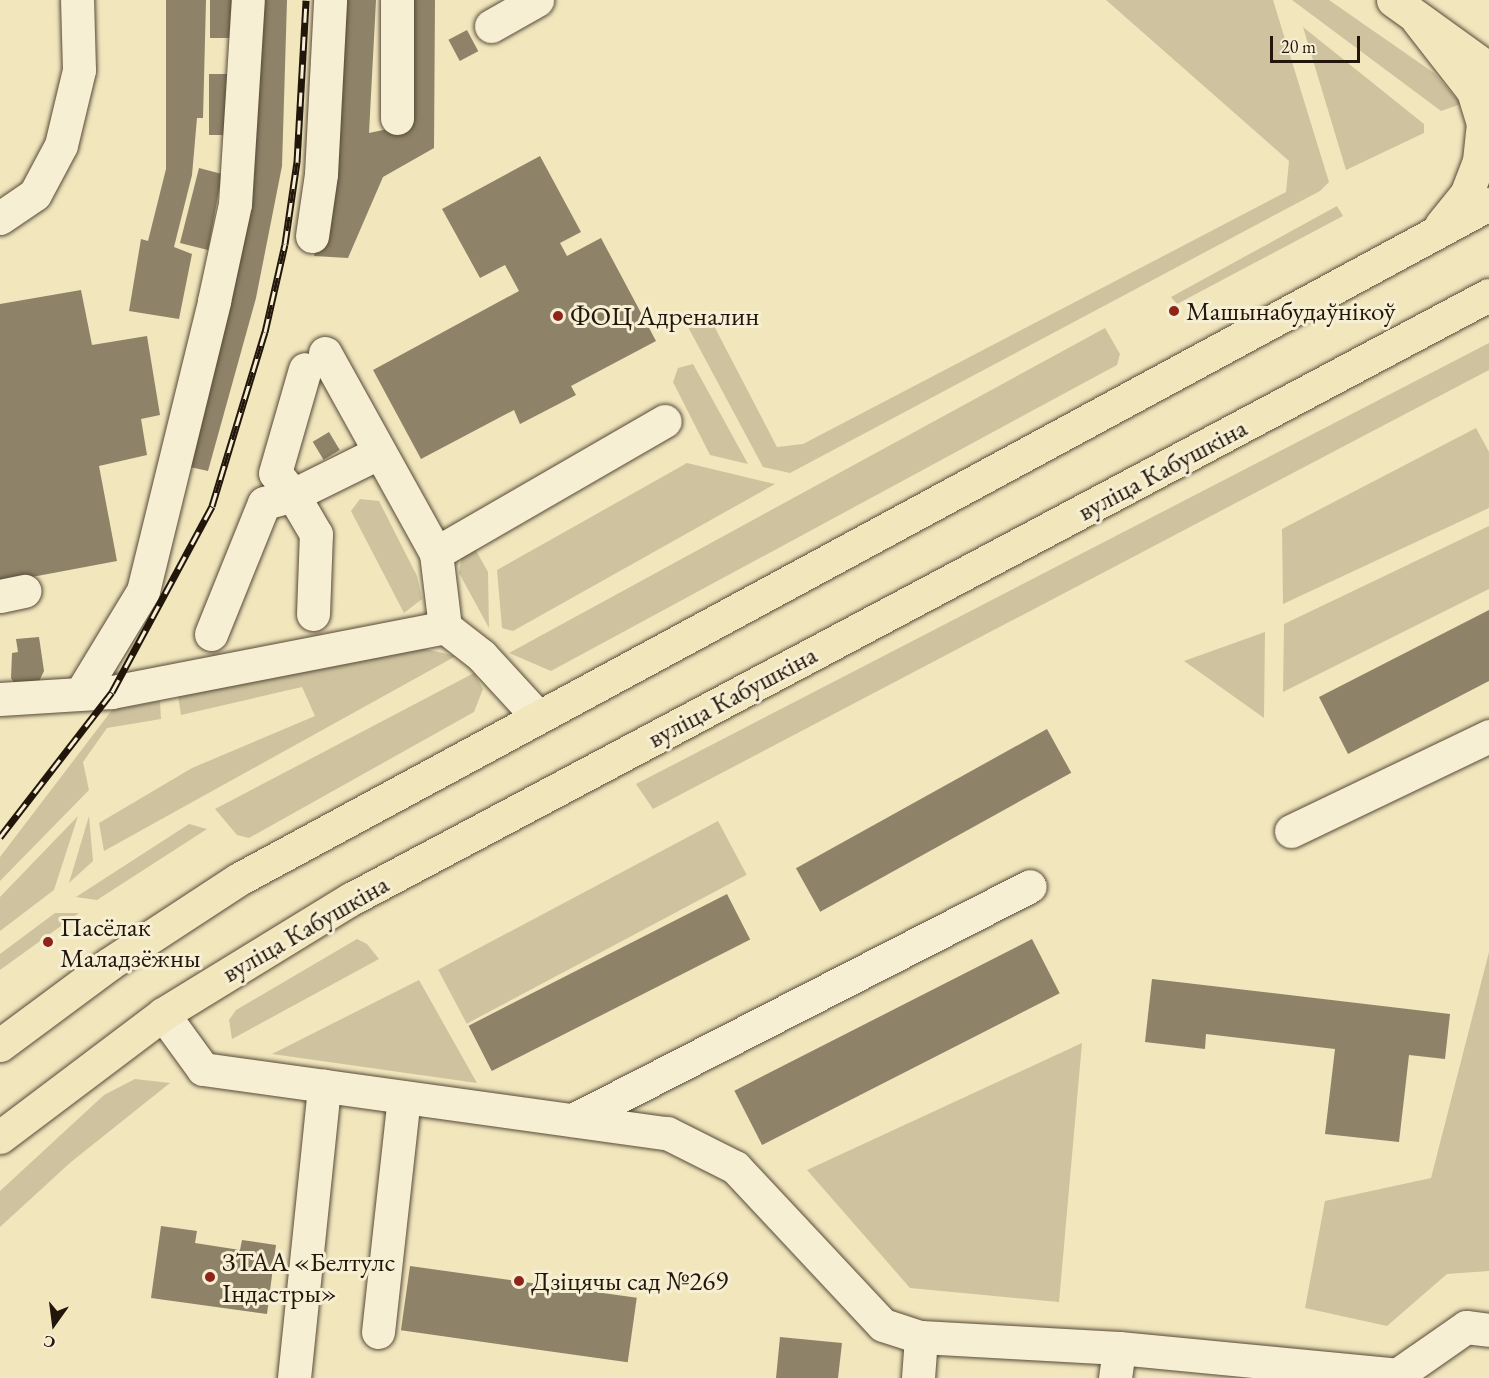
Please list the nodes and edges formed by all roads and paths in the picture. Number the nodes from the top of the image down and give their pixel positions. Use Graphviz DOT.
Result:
graph roads {
  1 [pos="77,0"];
  2 [pos="248,0"];
  3 [pos="330,0"];
  4 [pos="397,0"];
  5 [pos="537,0"];
  6 [pos="1405,9"];
  7 [pos="491,26"];
  8 [pos="1489,69"];
  9 [pos="397,118"];
  10 [pos="1489,204"];
  11 [pos="0,218"];
  12 [pos="1437,231"];
  13 [pos="312,236"];
  14 [pos="1489,295"];
  15 [pos="665,422"];
  16 [pos="378,453"];
  17 [pos="293,495"];
  18 [pos="436,553"];
  19 [pos="313,614"];
  20 [pos="445,627"];
  21 [pos="211,634"];
  22 [pos="81,693"];
  23 [pos="0,699"];
  24 [pos="538,717"];
  25 [pos="1489,736"];
  26 [pos="1291,831"];
  27 [pos="1030,886"];
  28 [pos="163,1014"];
  29 [pos="0,1045"];
  30 [pos="324,1086"];
  31 [pos="404,1097"];
  32 [pos="573,1120"];
  33 [pos="0,1137"];
  34 [pos="1489,1330"];
  35 [pos="378,1332"];
  36 [pos="921,1337"];
  37 [pos="1117,1363"];
  38 [pos="1398,1377"];
  39 [pos="294,1378"];
  40 [pos="918,1378"];
  1 -- 11 [label="lane"];
  2 -- 22 [label="lane"];
  3 -- 13 [label="lane"];
  4 -- 9 [label="lane"];
  5 -- 7 [label="lane"];
  6 -- 8 [label="main road"];
  6 -- 12 [label="main road"];
  10 -- 12 [label="main road"];
  12 -- 24 [label="main road"];
  14 -- 28 [label="main road, вуліца Кабушкіна"];
  15 -- 18 [label="lane"];
  16 -- 17 [label="lane"];
  16 -- 17 [label="lane"];
  16 -- 18 [label="lane"];
  17 -- 19 [label="lane"];
  17 -- 21 [label="lane"];
  18 -- 20 [label="lane"];
  20 -- 22 [label="lane"];
  20 -- 24 [label="lane"];
  22 -- 23 [label="lane"];
  24 -- 29 [label="main road"];
  25 -- 26 [label="lane"];
  27 -- 32 [label="lane"];
  28 -- 30 [label="lane"];
  28 -- 33 [label="main road, вуліца Кабушкіна"];
  30 -- 31 [label="lane"];
  30 -- 39 [label="lane"];
  31 -- 32 [label="lane"];
  31 -- 35 [label="lane"];
  32 -- 36 [label="lane"];
  34 -- 38 [label="lane"];
  36 -- 37 [label="lane"];
  36 -- 40 [label="lane"];
  37 -- 38 [label="lane"];
}
